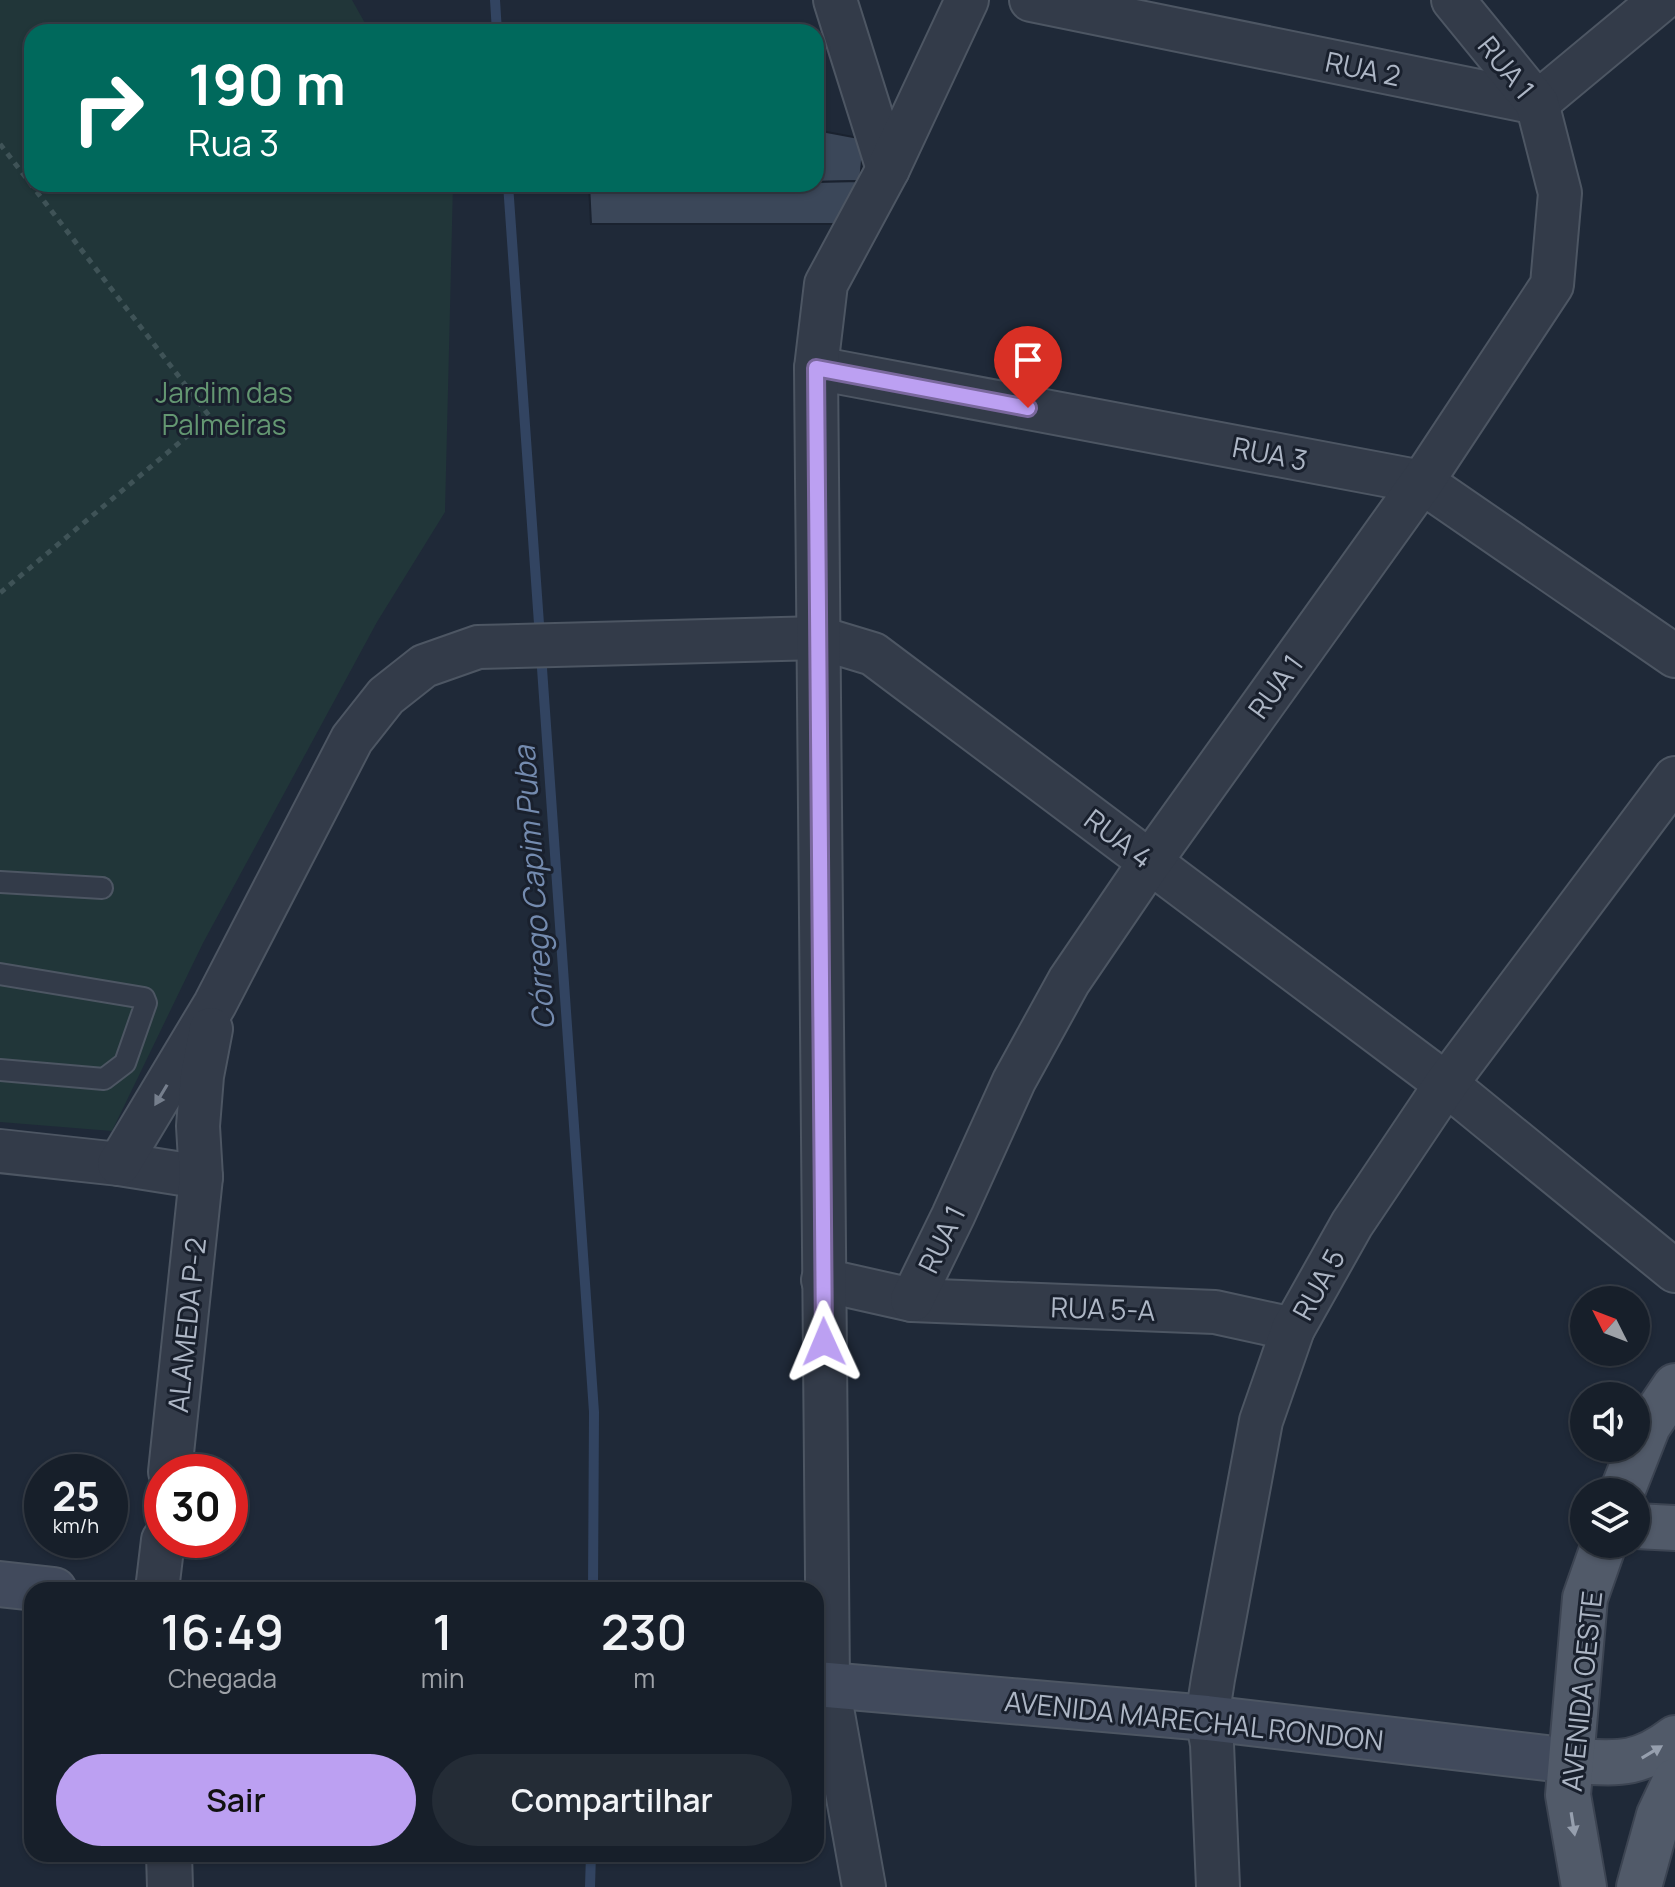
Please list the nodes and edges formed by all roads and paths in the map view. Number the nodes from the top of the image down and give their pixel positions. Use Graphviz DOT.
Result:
graph roads {
  1 [pos="835,0"];
  2 [pos="967,0"];
  3 [pos="1031,0"];
  4 [pos="1453,0"];
  5 [pos="1661,0"];
  6 [pos="1537,103"];
  7 [pos="0,144"];
  8 [pos="888,169"];
  9 [pos="24,175"];
  10 [pos="37,192"];
  11 [pos="816,368"];
  12 [pos="1422,482"];
  13 [pos="0,593"];
  14 [pos="820,638"];
  15 [pos="1675,656"];
  16 [pos="1675,778"];
  17 [pos="1150,862"];
  18 [pos="0,882"];
  19 [pos="102,888"];
  20 [pos="0,974"];
  21 [pos="215,1004"];
  22 [pos="0,1070"];
  23 [pos="1446,1084"];
  24 [pos="0,1151"];
  25 [pos="119,1164"];
  26 [pos="201,1177"];
  27 [pos="1675,1271"];
  28 [pos="823,1280"];
  29 [pos="912,1300"];
  30 [pos="1293,1329"];
  31 [pos="1675,1386"];
  32 [pos="172,1454"];
  33 [pos="1628,1478"];
  34 [pos="1650,1527"];
  35 [pos="1675,1528"];
  36 [pos="161,1558"];
  37 [pos="1599,1558"];
  38 [pos="158,1582"];
  39 [pos="822,1582"];
  40 [pos="0,1584"];
  41 [pos="24,1587"];
  42 [pos="824,1685"];
  43 [pos="824,1695"];
  44 [pos="1207,1718"];
  45 [pos="1675,1738"];
  46 [pos="1572,1761"];
  47 [pos="1675,1781"];
  48 [pos="169,1862"];
  49 [pos="170,1887"];
  50 [pos="864,1887"];
  51 [pos="1218,1887"];
  52 [pos="1584,1887"];
  53 [pos="1639,1887"];
  1 -- 8 [label="street"];
  2 -- 8 [label="street"];
  3 -- 6 [label="street, RUA 2"];
  4 -- 6 [label="street, RUA 1"];
  5 -- 6 [label="street"];
  6 -- 12 [label="street, RUA 1"];
  7 -- 9 [label="path"];
  8 -- 11 [label="street"];
  10 -- 13 [label="path"];
  11 -- 12 [label="street, RUA 3"];
  11 -- 14 [label="street"];
  12 -- 15 [label="street, RUA 3"];
  12 -- 17 [label="street, RUA 1"];
  14 -- 17 [label="street, RUA 4"];
  14 -- 21 [label="street, RUA 4"];
  14 -- 28 [label="street"];
  16 -- 23 [label="street, RUA 5"];
  17 -- 23 [label="street, RUA 4"];
  17 -- 29 [label="street, RUA 1"];
  18 -- 19 [label="lane"];
  20 -- 22 [label="lane"];
  21 -- 25 [label="street, one-way"];
  21 -- 26 [label="street, ALAMEDA P-2"];
  23 -- 27 [label="street, RUA 4"];
  23 -- 30 [label="street, RUA 5"];
  24 -- 25 [label="street"];
  25 -- 26 [label="street"];
  26 -- 32 [label="street, ALAMEDA P-2"];
  28 -- 29 [label="street, RUA 1"];
  28 -- 39 [label="street"];
  29 -- 30 [label="street, RUA 5-A"];
  30 -- 44 [label="street, RUA 5"];
  31 -- 33 [label="main road"];
  34 -- 35 [label="main road"];
  36 -- 38 [label="street"];
  37 -- 46 [label="main road, AVENIDA OESTE"];
  40 -- 41 [label="main road"];
  42 -- 44 [label="main road, AVENIDA MARECHAL RONDON"];
  43 -- 50 [label="street"];
  44 -- 46 [label="main road, AVENIDA MARECHAL RONDON"];
  44 -- 51 [label="street, RUA 5"];
  46 -- 45 [label="main road, one-way"];
  46 -- 52 [label="main road, AVENIDA OESTE, one-way"];
  47 -- 53 [label="main road"];
  48 -- 49 [label="street"];
}
